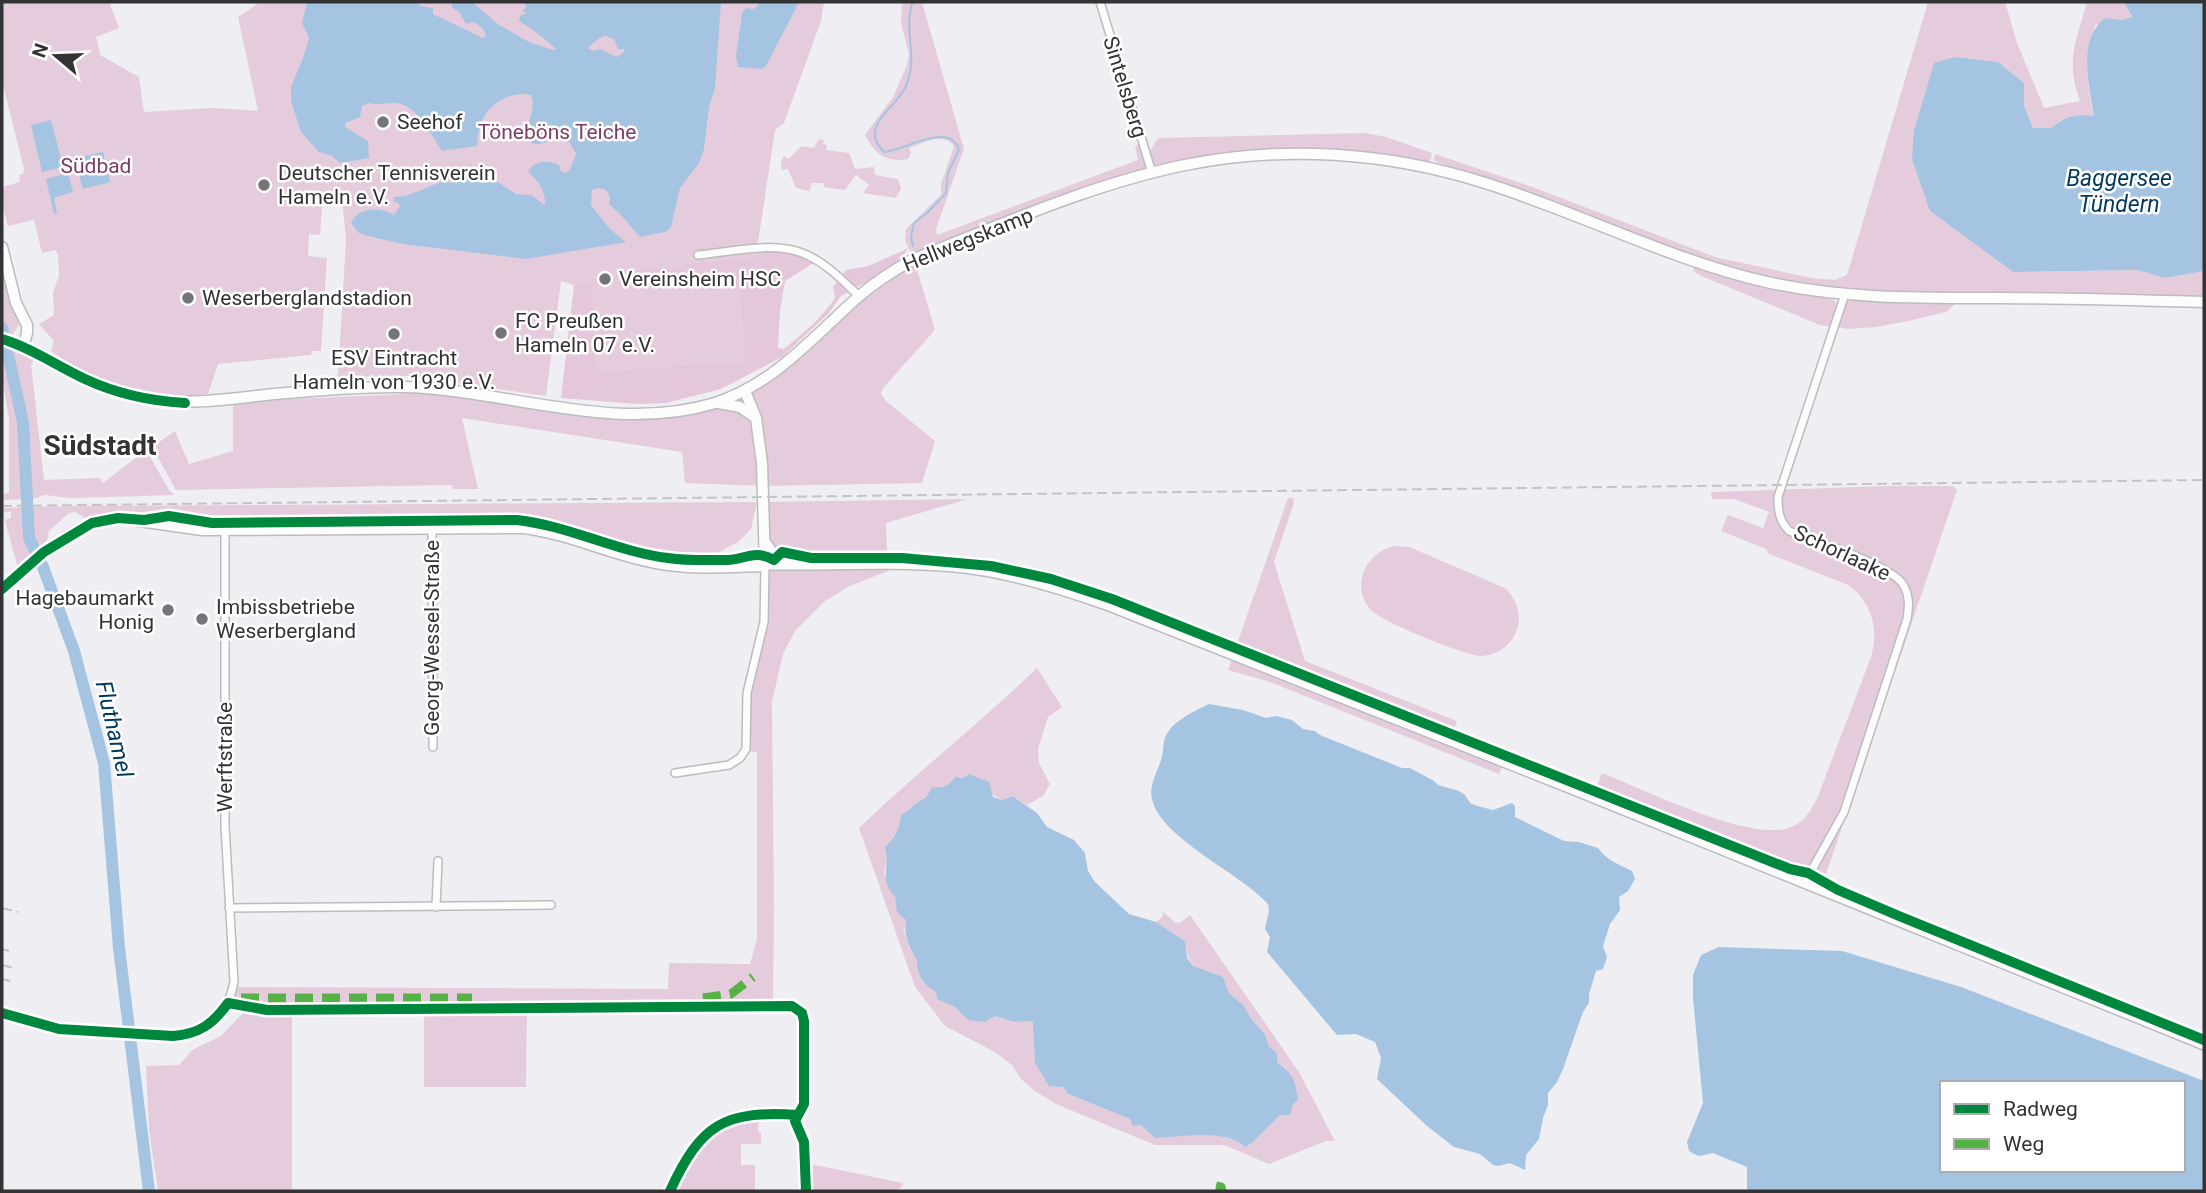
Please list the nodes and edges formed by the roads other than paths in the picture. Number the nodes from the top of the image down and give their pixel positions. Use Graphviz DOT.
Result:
graph roads {
  1 [pos="1100,2"];
  2 [pos="1152,173"];
  3 [pos="2,247"];
  4 [pos="698,255"];
  5 [pos="1845,294"];
  6 [pos="859,296"];
  7 [pos="2204,302"];
  8 [pos="2,339"];
  9 [pos="19,345"];
  10 [pos="745,391"];
  11 [pos="715,402"];
  12 [pos="756,418"];
  13 [pos="432,529"];
  14 [pos="225,531"];
  15 [pos="764,537"];
  16 [pos="765,566"];
  17 [pos="804,566"];
  18 [pos="2,589"];
  19 [pos="433,747"];
  20 [pos="675,773"];
  21 [pos="438,861"];
  22 [pos="1804,884"];
  23 [pos="551,905"];
  24 [pos="436,907"];
  25 [pos="229,908"];
  26 [pos="2,1013"];
  27 [pos="2204,1046"];
  1 -- 2 [label="street, Sintelsberg"];
  2 -- 5 [label="main road, Hellwegskamp"];
  2 -- 6 [label="main road, Hellwegskamp"];
  3 -- 9 [label="main road"];
  4 -- 6 [label="street"];
  5 -- 7 [label="main road, Hellwegskamp"];
  5 -- 22 [label="street, Schorlaake"];
  6 -- 10 [label="main road, Hellwegskamp"];
  8 -- 9 [label="main road, Hellwegskamp"];
  9 -- 11 [label="main road, Hellwegskamp"];
  10 -- 11 [label="main road, Hellwegskamp"];
  10 -- 12 [label="main road"];
  11 -- 12 [label="main road"];
  12 -- 15 [label="main road"];
  13 -- 14 [label="main road"];
  13 -- 16 [label="main road"];
  13 -- 19 [label="street, Georg-Wessel-Straße"];
  14 -- 18 [label="main road"];
  14 -- 25 [label="street, Werftstraße"];
  15 -- 16 [label="main road"];
  15 -- 17 [label="street"];
  16 -- 17 [label="street"];
  16 -- 20 [label="street"];
  17 -- 22 [label="street"];
  21 -- 24 [label="street"];
  22 -- 27 [label="street"];
  23 -- 24 [label="street"];
  24 -- 25 [label="street"];
  25 -- 26 [label="street, Werftstraße"];
}
